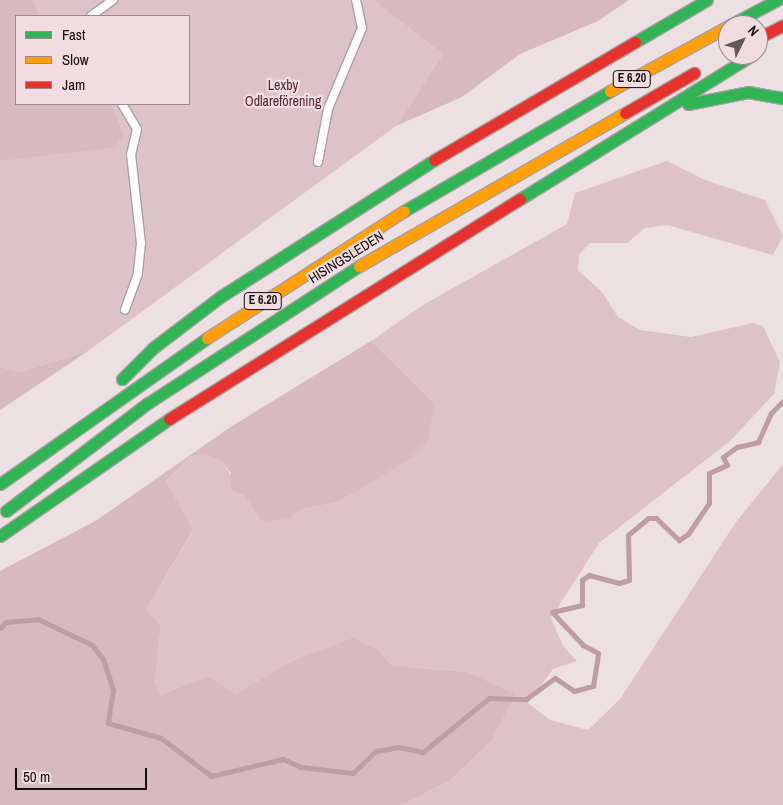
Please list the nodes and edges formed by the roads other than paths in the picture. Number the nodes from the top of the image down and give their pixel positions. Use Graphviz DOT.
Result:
graph roads {
  1 [pos="114,0"];
  2 [pos="356,0"];
  3 [pos="707,0"];
  4 [pos="777,0"];
  5 [pos="92,15"];
  6 [pos="749,15"];
  7 [pos="783,25"];
  8 [pos="718,32"];
  9 [pos="768,33"];
  10 [pos="783,39"];
  11 [pos="768,47"];
  12 [pos="737,65"];
  13 [pos="703,68"];
  14 [pos="783,98"];
  15 [pos="123,105"];
  16 [pos="670,109"];
  17 [pos="318,162"];
  18 [pos="125,310"];
  19 [pos="69,433"];
  20 [pos="0,484"];
  21 [pos="0,515"];
  22 [pos="0,536"];
  1 -- 5 [label="lane"];
  2 -- 17 [label="lane"];
  3 -- 19 [label="highway"];
  4 -- 6 [label="highway, HISINGSLEDEN / E 6.20, bridge"];
  7 -- 9 [label="highway"];
  8 -- 19 [label="highway, HISINGSLEDEN / E 6.20"];
  10 -- 11 [label="highway"];
  12 -- 16 [label="highway"];
  13 -- 21 [label="highway, HISINGSLEDEN / E 6.20"];
  14 -- 16 [label="highway"];
  15 -- 18 [label="lane"];
  16 -- 22 [label="highway"];
  19 -- 20 [label="highway, HISINGSLEDEN / E 6.20"];
}
